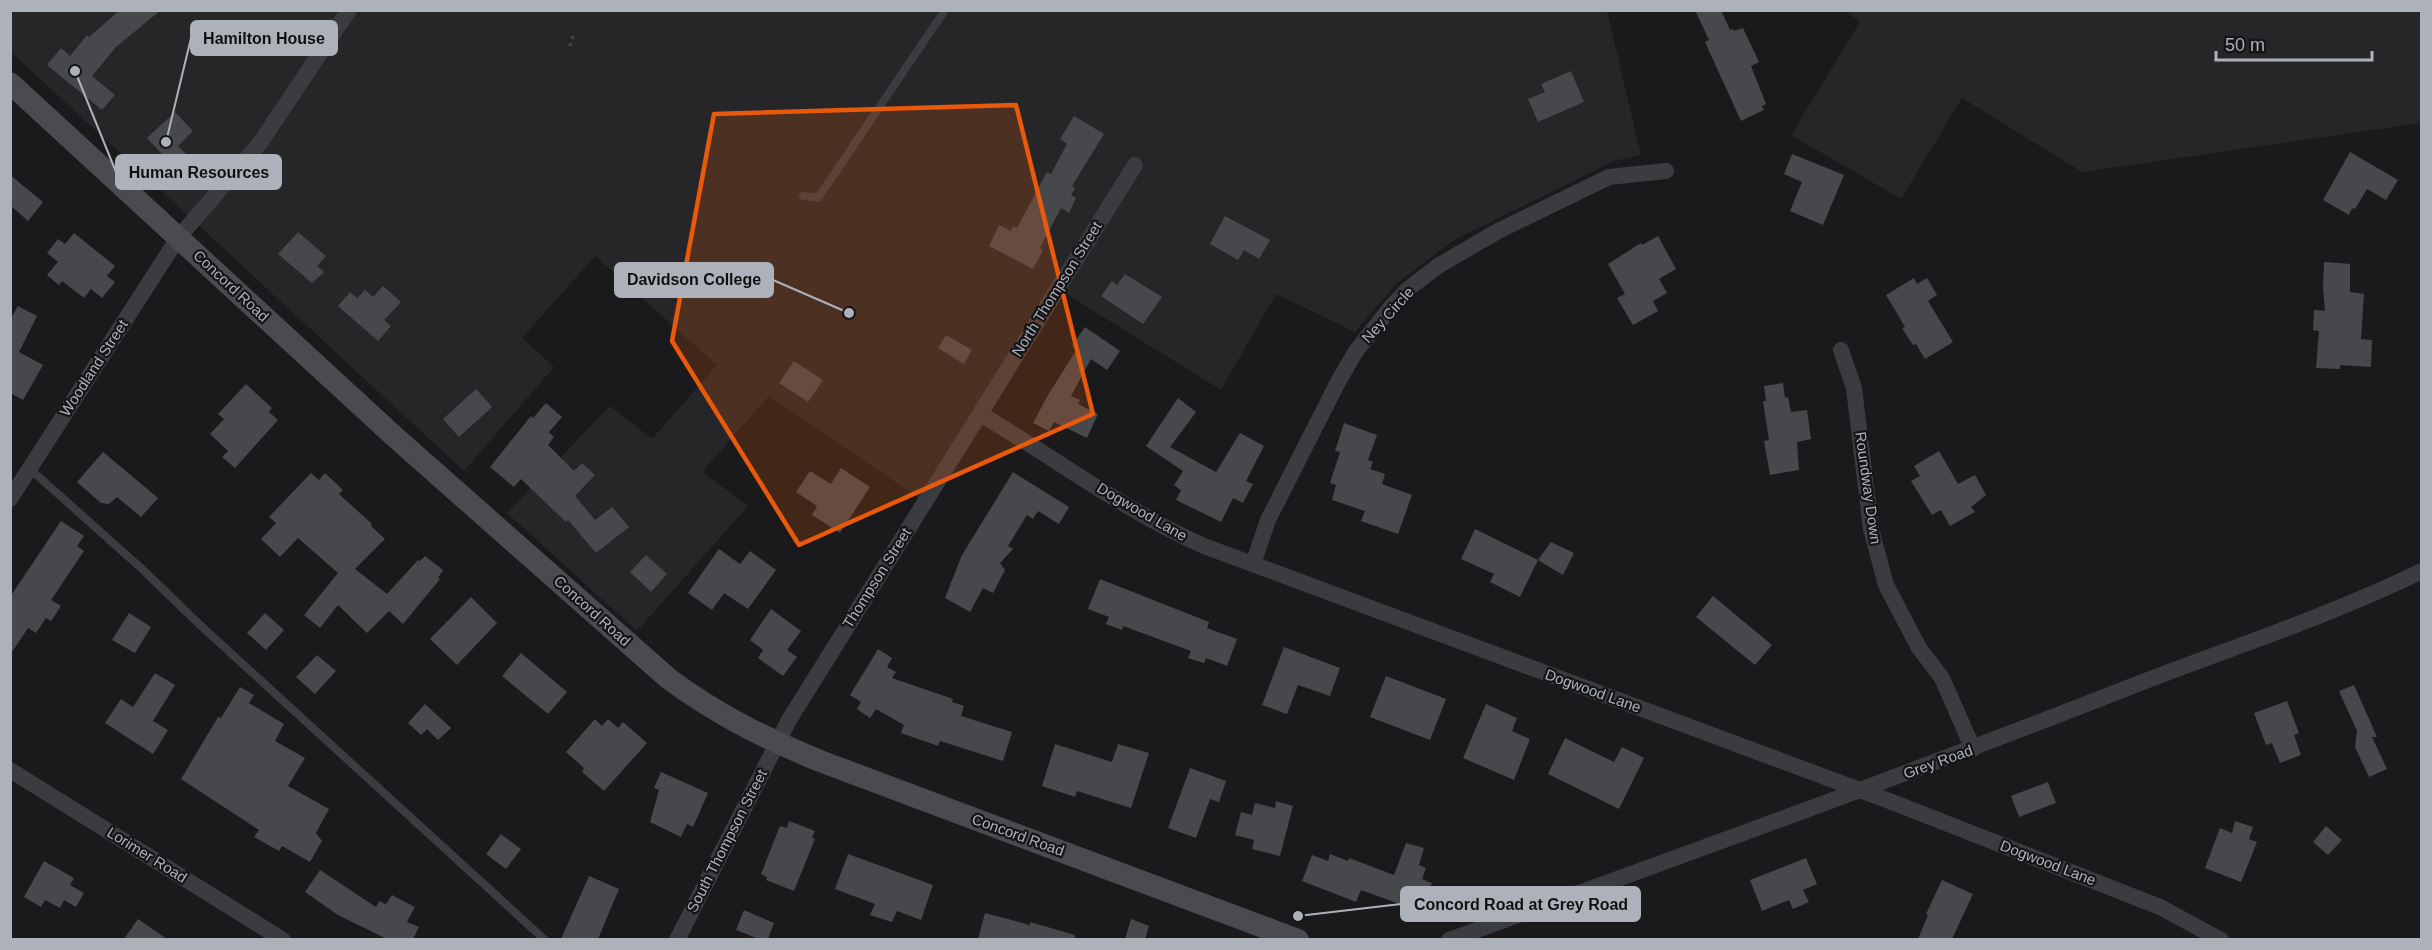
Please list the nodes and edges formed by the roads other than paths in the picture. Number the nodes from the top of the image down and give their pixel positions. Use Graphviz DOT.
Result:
graph roads {
  1 [pos="349,10"];
  2 [pos="945,10"];
  3 [pos="10,83"];
  4 [pos="1135,165"];
  5 [pos="1666,171"];
  6 [pos="803,196"];
  7 [pos="178,238"];
  8 [pos="1841,350"];
  9 [pos="980,414"];
  10 [pos="30,468"];
  11 [pos="10,499"];
  12 [pos="1253,564"];
  13 [pos="2421,571"];
  14 [pos="777,743"];
  15 [pos="1973,749"];
  16 [pos="10,770"];
  17 [pos="1861,790"];
  18 [pos="283,939"];
  19 [pos="545,939"];
  20 [pos="677,939"];
  21 [pos="1298,939"];
  22 [pos="1449,939"];
  23 [pos="2221,939"];
  1 -- 7 [label="street, Woodland Street"];
  2 -- 6 [label="lane"];
  3 -- 7 [label="main road, Concord Road"];
  4 -- 9 [label="street, North Thompson Street"];
  5 -- 12 [label="street, Ney Circle"];
  7 -- 10 [label="street, Woodland Street"];
  7 -- 14 [label="main road, Concord Road"];
  8 -- 15 [label="street, Roundway Down"];
  9 -- 12 [label="street, Dogwood Lane"];
  9 -- 14 [label="street, Thompson Street"];
  10 -- 11 [label="street, Woodland Street"];
  10 -- 19 [label="lane"];
  12 -- 17 [label="street, Dogwood Lane"];
  13 -- 15 [label="street, Grey Road"];
  14 -- 20 [label="street, South Thompson Street"];
  14 -- 21 [label="main road, Concord Road"];
  15 -- 17 [label="street, Grey Road"];
  16 -- 18 [label="street, Lorimer Road"];
  17 -- 22 [label="street, Grey Road"];
  17 -- 23 [label="street, Dogwood Lane"];
}
